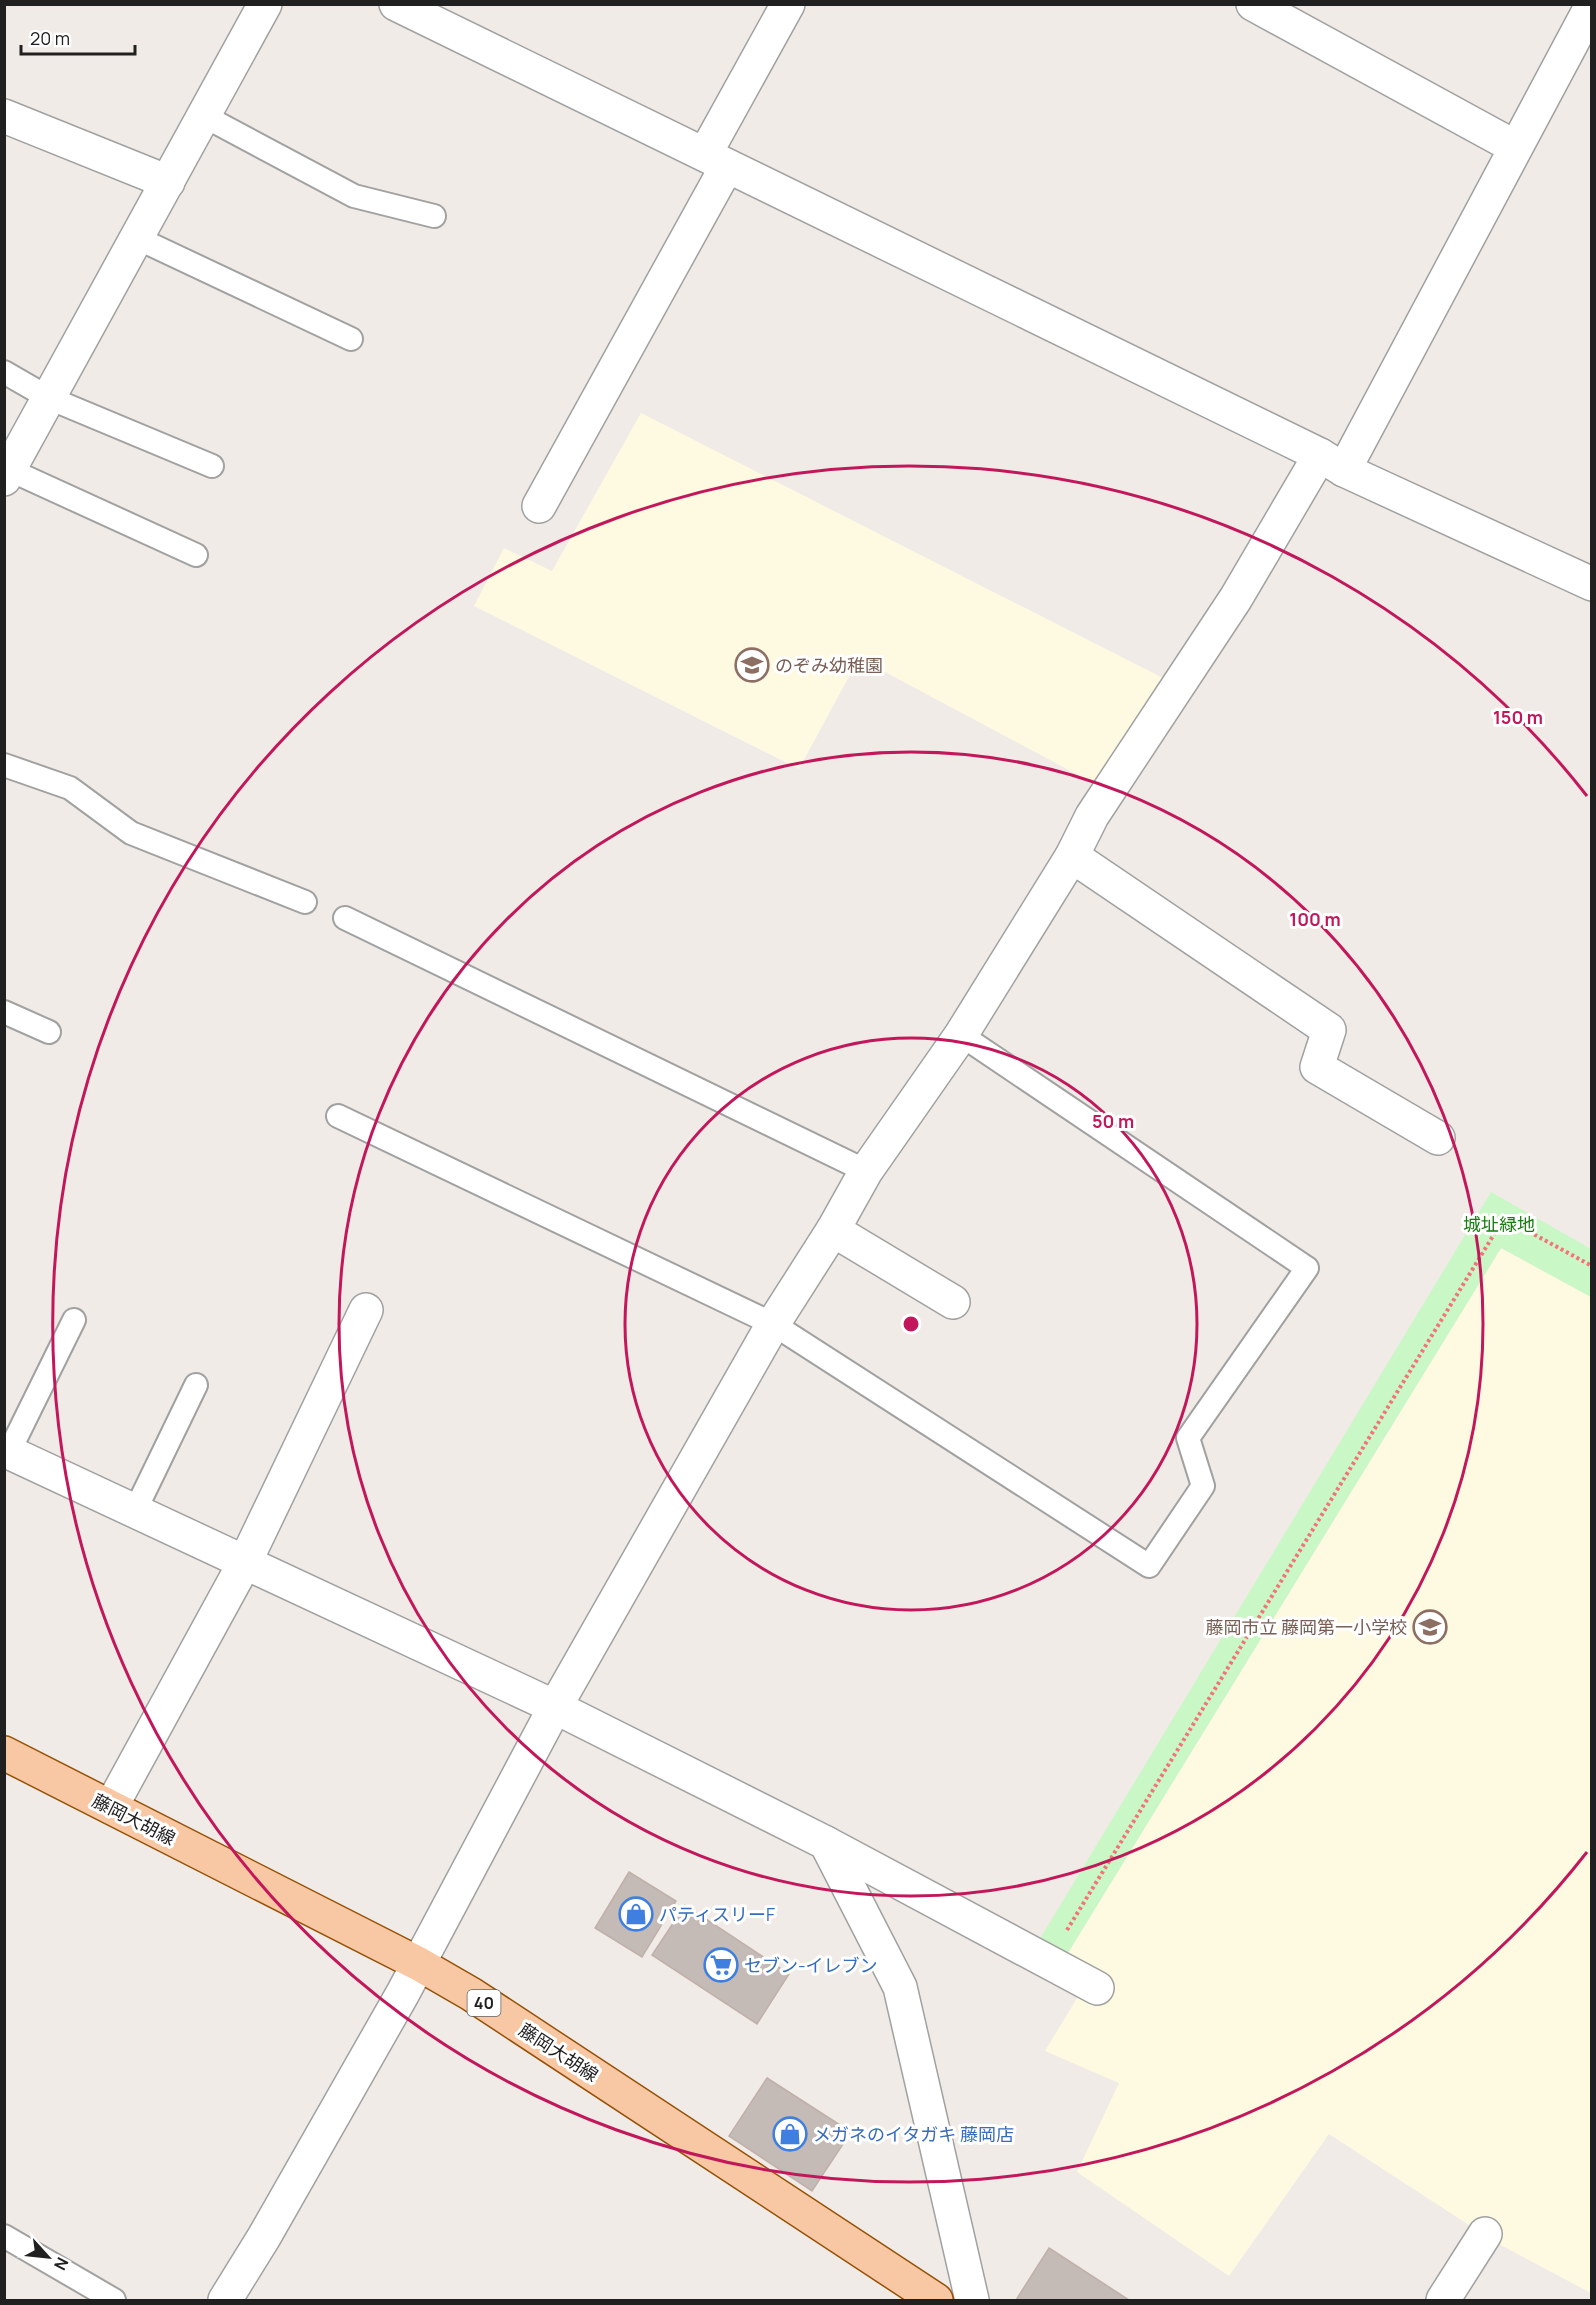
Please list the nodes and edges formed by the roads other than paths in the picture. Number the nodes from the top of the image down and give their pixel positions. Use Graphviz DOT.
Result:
graph roads {
  1 [pos="265,4"];
  2 [pos="396,4"];
  3 [pos="788,4"];
  4 [pos="1254,4"];
  5 [pos="1592,5"];
  6 [pos="4,116"];
  7 [pos="204,116"];
  8 [pos="1515,147"];
  9 [pos="716,160"];
  10 [pos="168,182"];
  11 [pos="434,216"];
  12 [pos="137,238"];
  13 [pos="351,339"];
  14 [pos="4,372"];
  15 [pos="49,398"];
  16 [pos="1332,462"];
  17 [pos="213,466"];
  18 [pos="7,474"];
  19 [pos="538,506"];
  20 [pos="196,555"];
  21 [pos="1592,584"];
  22 [pos="4,765"];
  23 [pos="1072,856"];
  24 [pos="305,902"];
  25 [pos="345,918"];
  26 [pos="4,1012"];
  27 [pos="49,1032"];
  28 [pos="961,1035"];
  29 [pos="338,1116"];
  30 [pos="1438,1138"];
  31 [pos="866,1172"];
  32 [pos="833,1230"];
  33 [pos="953,1302"];
  34 [pos="366,1310"];
  35 [pos="74,1320"];
  36 [pos="773,1324"];
  37 [pos="196,1386"];
  38 [pos="7,1451"];
  39 [pos="135,1510"];
  40 [pos="245,1562"];
  41 [pos="555,1707"];
  42 [pos="4,1753"];
  43 [pos="111,1807"];
  44 [pos="826,1843"];
  45 [pos="419,1964"];
  46 [pos="1097,1988"];
  47 [pos="1485,2234"];
  48 [pos="4,2236"];
  49 [pos="932,2299"];
  50 [pos="114,2301"];
  51 [pos="225,2301"];
  52 [pos="972,2301"];
  53 [pos="1443,2301"];
  1 -- 7 [label="street"];
  2 -- 9 [label="street"];
  3 -- 9 [label="street"];
  4 -- 8 [label="street"];
  5 -- 8 [label="street"];
  6 -- 10 [label="street"];
  7 -- 10 [label="street"];
  7 -- 11 [label="lane"];
  8 -- 16 [label="street"];
  9 -- 16 [label="street"];
  9 -- 19 [label="street"];
  10 -- 12 [label="street"];
  12 -- 13 [label="lane"];
  12 -- 15 [label="street"];
  14 -- 15 [label="lane"];
  15 -- 17 [label="lane"];
  15 -- 18 [label="street"];
  16 -- 21 [label="street"];
  16 -- 23 [label="street"];
  18 -- 20 [label="lane"];
  22 -- 24 [label="lane"];
  23 -- 28 [label="street"];
  23 -- 30 [label="street"];
  25 -- 31 [label="lane"];
  26 -- 27 [label="lane"];
  28 -- 31 [label="street"];
  28 -- 36 [label="lane"];
  29 -- 36 [label="lane"];
  31 -- 32 [label="street"];
  32 -- 33 [label="street"];
  32 -- 36 [label="street"];
  34 -- 40 [label="street"];
  35 -- 38 [label="lane"];
  36 -- 41 [label="street"];
  37 -- 39 [label="lane"];
  38 -- 39 [label="street"];
  39 -- 40 [label="street"];
  40 -- 41 [label="street"];
  40 -- 43 [label="street"];
  41 -- 44 [label="street"];
  41 -- 45 [label="street"];
  42 -- 43 [label="main road, 藤岡大胡線 / 40"];
  43 -- 45 [label="main road, 藤岡大胡線 / 40"];
  44 -- 46 [label="street"];
  44 -- 52 [label="street"];
  45 -- 49 [label="main road, 藤岡大胡線 / 40"];
  45 -- 51 [label="street"];
  47 -- 53 [label="street"];
  48 -- 50 [label="lane"];
}
